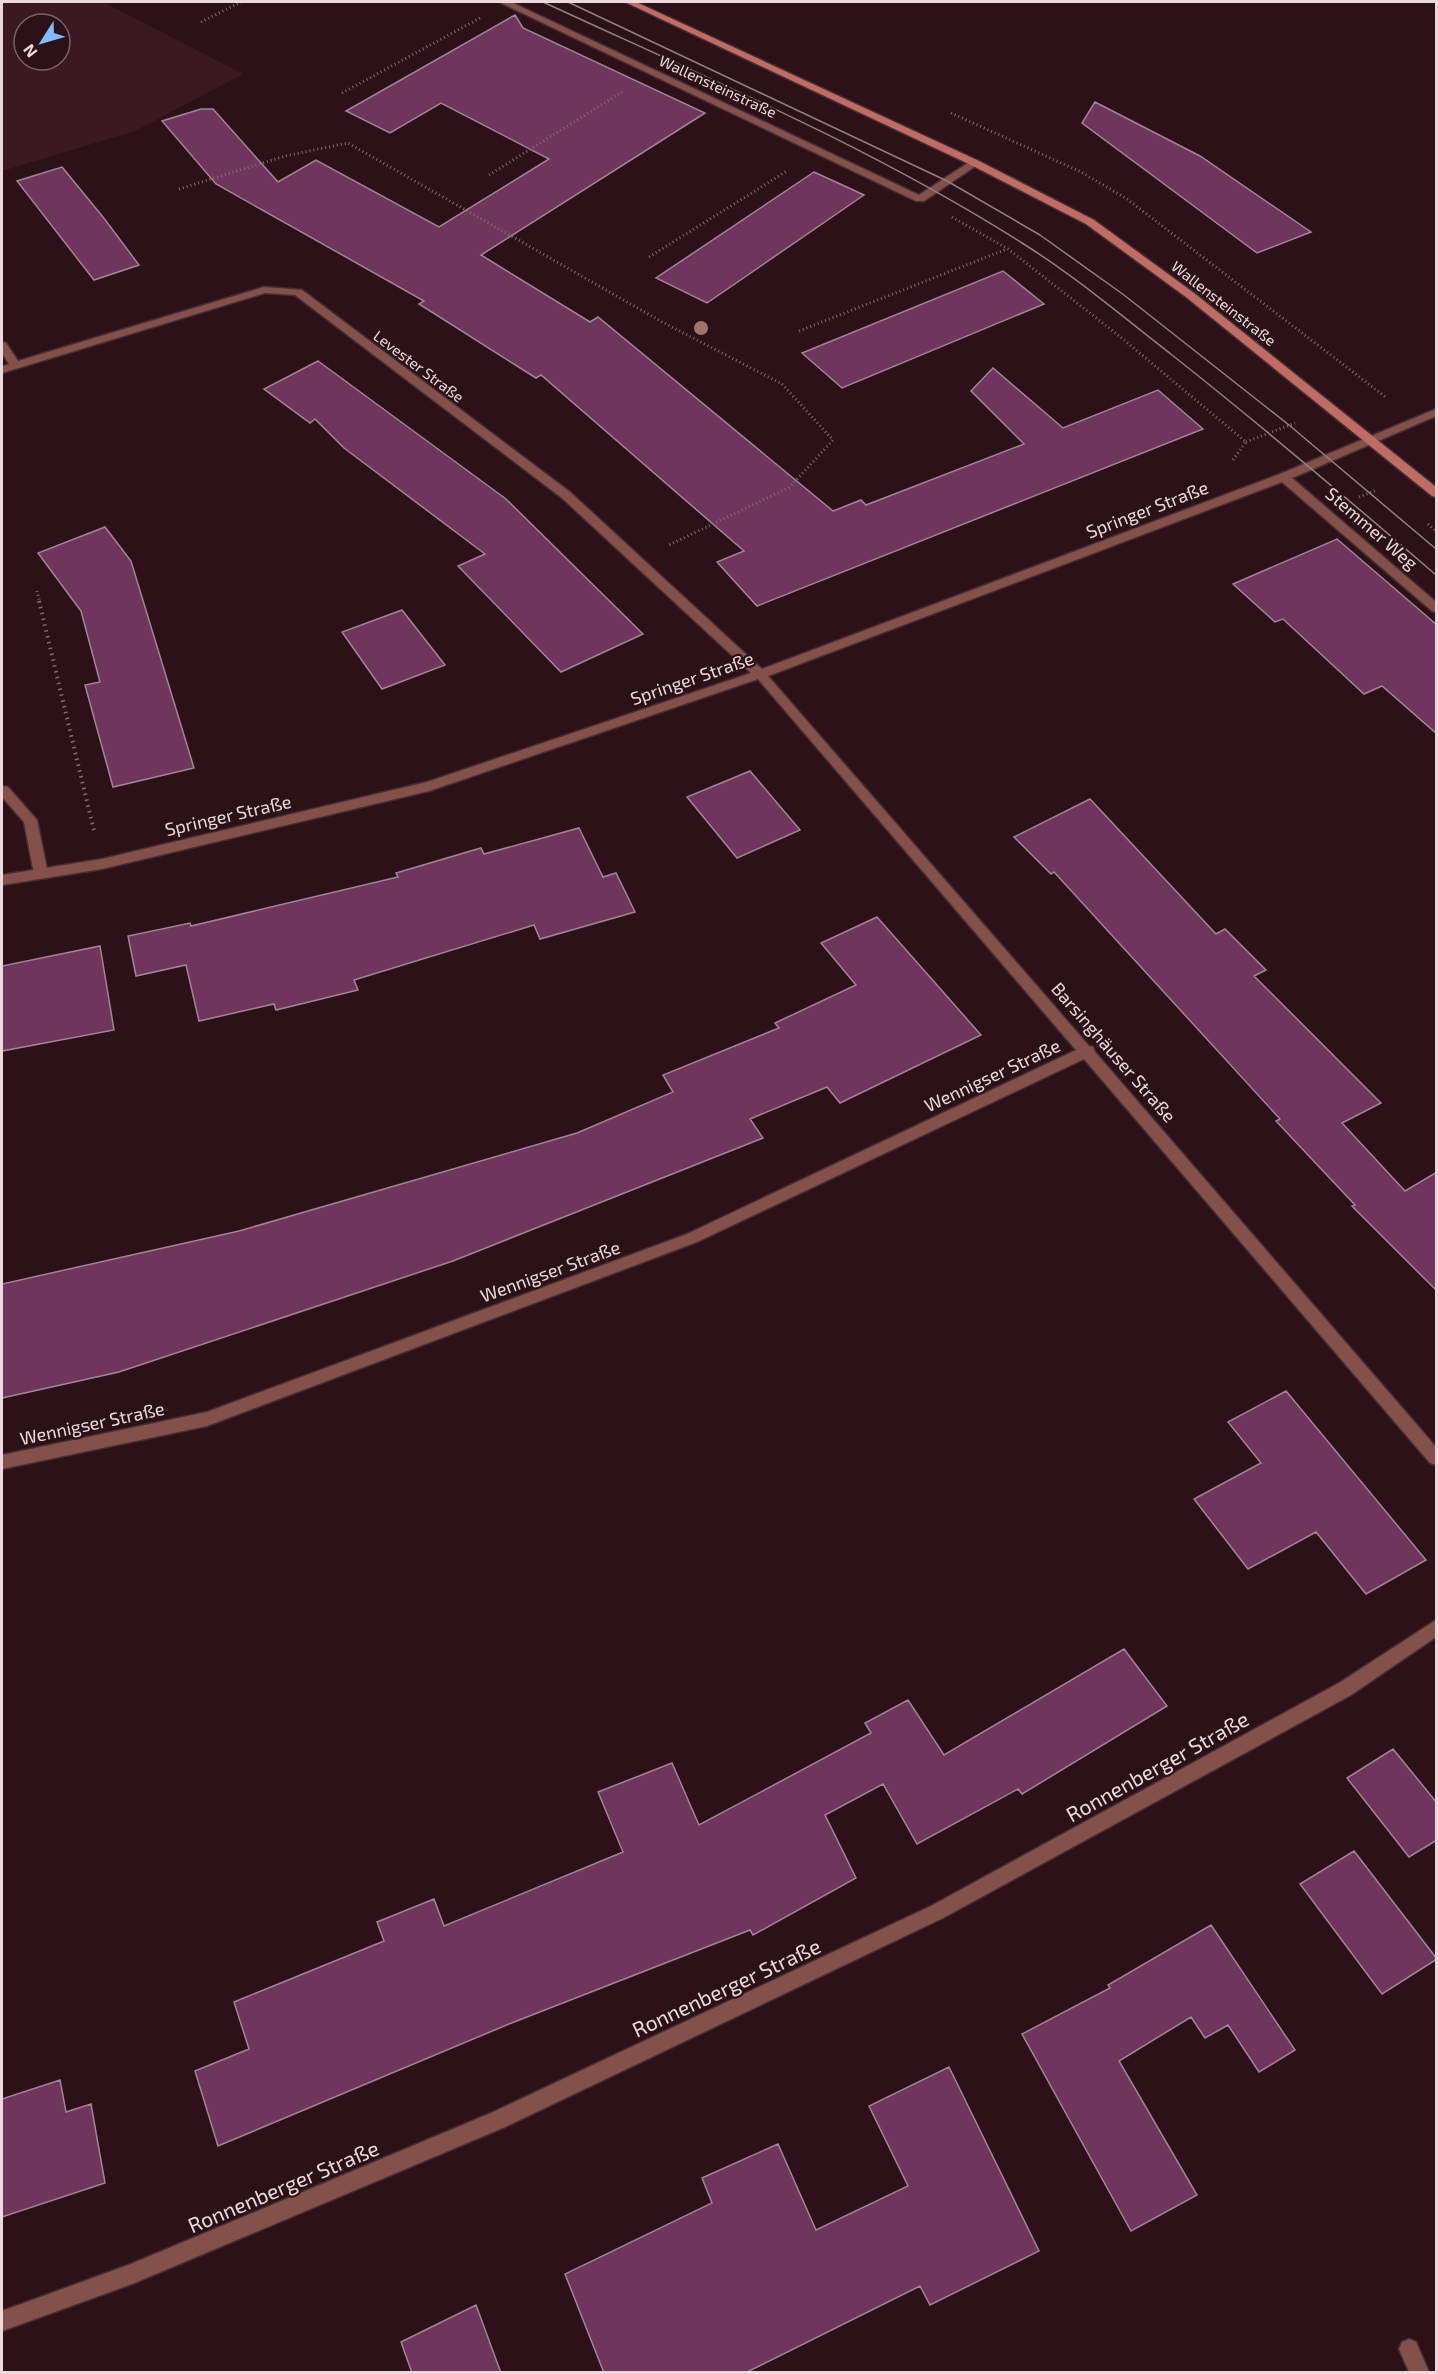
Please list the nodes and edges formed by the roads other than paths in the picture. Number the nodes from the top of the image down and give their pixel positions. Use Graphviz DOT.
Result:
graph roads {
  1 [pos="506,2"];
  2 [pos="628,2"];
  3 [pos="975,163"];
  4 [pos="2,345"];
  5 [pos="15,365"];
  6 [pos="2,370"];
  7 [pos="1437,412"];
  8 [pos="1373,441"];
  9 [pos="1284,477"];
  10 [pos="1437,493"];
  11 [pos="1437,608"];
  12 [pos="760,674"];
  13 [pos="3,789"];
  14 [pos="41,874"];
  15 [pos="2,880"];
  16 [pos="1088,1051"];
  17 [pos="1437,1458"];
  18 [pos="2,1462"];
  19 [pos="1437,1628"];
  20 [pos="2,2321"];
  21 [pos="1409,2349"];
  22 [pos="1419,2373"];
  1 -- 3 [label="street, Wallensteinstraße"];
  2 -- 3 [label="street, Wallensteinstraße"];
  3 -- 8 [label="street, Wallensteinstraße"];
  4 -- 5 [label="street"];
  5 -- 6 [label="street, Levester Straße"];
  5 -- 12 [label="street, Levester Straße"];
  7 -- 8 [label="street, Springer Straße"];
  8 -- 9 [label="street, Springer Straße"];
  8 -- 10 [label="street, Wallensteinstraße"];
  9 -- 11 [label="street, Stemmer Weg"];
  9 -- 12 [label="street, Springer Straße"];
  12 -- 14 [label="street, Springer Straße"];
  12 -- 16 [label="street, Barsinghäuser Straße"];
  13 -- 14 [label="street"];
  14 -- 15 [label="street, Springer Straße"];
  16 -- 17 [label="street, Barsinghäuser Straße"];
  16 -- 18 [label="street, Wennigser Straße"];
  19 -- 20 [label="street, Ronnenberger Straße"];
  21 -- 22 [label="street"];
}
